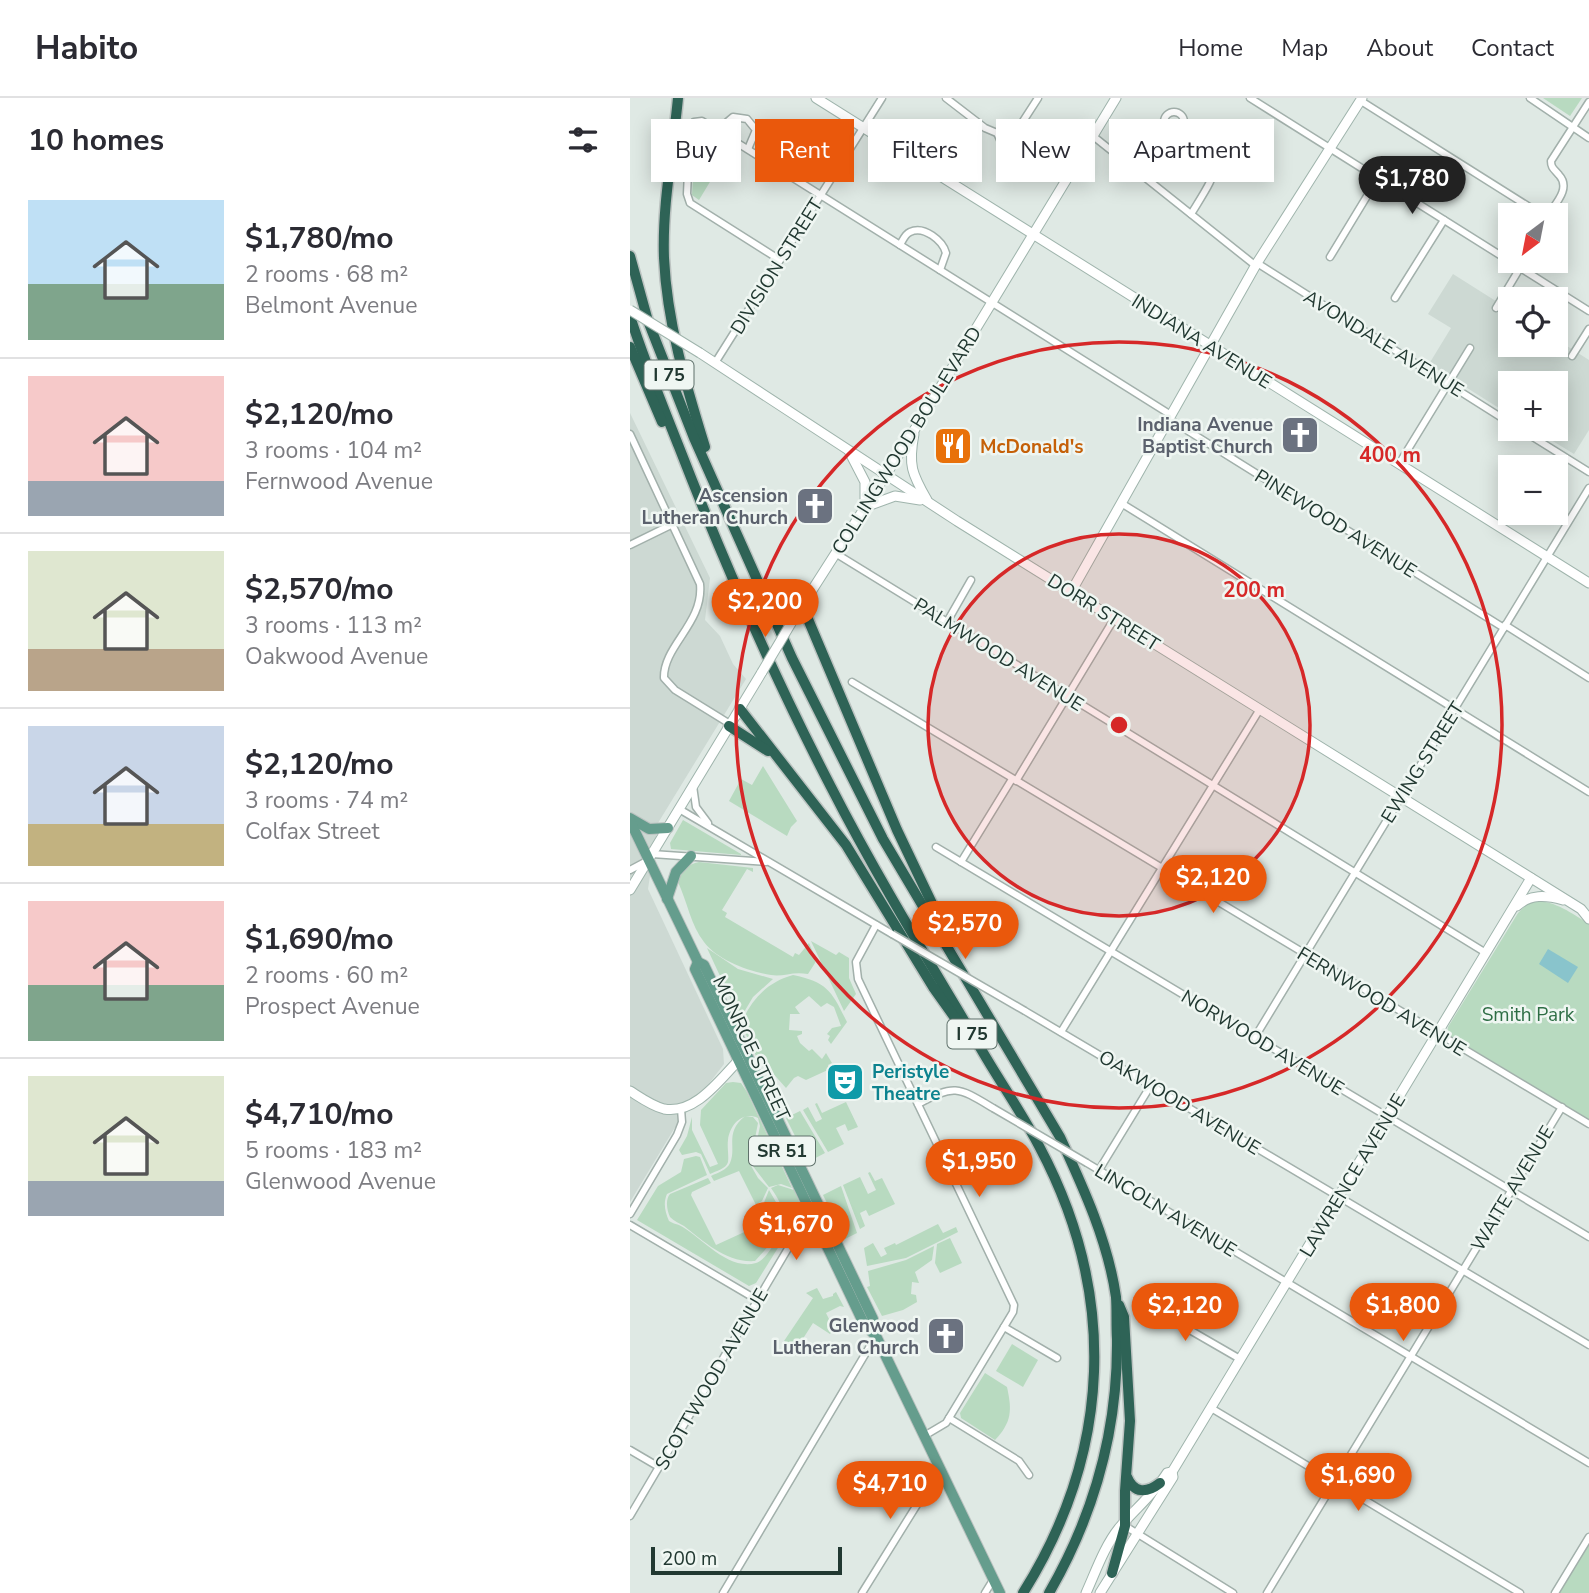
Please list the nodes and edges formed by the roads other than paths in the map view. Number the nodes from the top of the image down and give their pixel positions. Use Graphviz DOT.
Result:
graph roads {
  1 [pos="678,98"];
  2 [pos="816,98"];
  3 [pos="882,98"];
  4 [pos="946,98"];
  5 [pos="1038,98"];
  6 [pos="1116,98"];
  7 [pos="1250,98"];
  8 [pos="1530,98"];
  9 [pos="1362,99"];
  10 [pos="1589,102"];
  11 [pos="731,119"];
  12 [pos="1024,119"];
  13 [pos="1572,127"];
  14 [pos="863,128"];
  15 [pos="1095,133"];
  16 [pos="996,134"];
  17 [pos="1095,138"];
  18 [pos="1589,138"];
  19 [pos="741,145"];
  20 [pos="1329,148"];
  21 [pos="748,149"];
  22 [pos="1378,178"];
  23 [pos="688,182"];
  24 [pos="1065,182"];
  25 [pos="1210,182"];
  26 [pos="821,195"];
  27 [pos="1523,203"];
  28 [pos="1555,203"];
  29 [pos="1191,214"];
  30 [pos="1444,220"];
  31 [pos="1033,235"];
  32 [pos="900,245"];
  33 [pos="1498,252"];
  34 [pos="630,256"];
  35 [pos="1330,257"];
  36 [pos="780,260"];
  37 [pos="1256,265"];
  38 [pos="940,270"];
  39 [pos="1516,273"];
  40 [pos="1532,273"];
  41 [pos="1395,298"];
  42 [pos="992,302"];
  43 [pos="1496,308"];
  44 [pos="630,310"];
  45 [pos="1589,310"];
  46 [pos="630,316"];
  47 [pos="1589,329"];
  48 [pos="1211,346"];
  49 [pos="630,347"];
  50 [pos="1470,348"];
  51 [pos="1572,356"];
  52 [pos="715,363"];
  53 [pos="1448,384"];
  54 [pos="1498,415"];
  55 [pos="1170,417"];
  56 [pos="915,429"];
  57 [pos="630,434"];
  58 [pos="1539,441"];
  59 [pos="847,449"];
  60 [pos="1399,464"];
  61 [pos="1589,472"];
  62 [pos="886,474"];
  63 [pos="1589,488"];
  64 [pos="718,490"];
  65 [pos="700,500"];
  66 [pos="927,502"];
  67 [pos="1121,503"];
  68 [pos="865,507"];
  69 [pos="673,524"];
  70 [pos="630,545"];
  71 [pos="835,553"];
  72 [pos="1548,557"];
  73 [pos="971,580"];
  74 [pos="1589,583"];
  75 [pos="1072,592"];
  76 [pos="802,605"];
  77 [pos="1114,619"];
  78 [pos="947,622"];
  79 [pos="1504,627"];
  80 [pos="1589,678"];
  81 [pos="852,682"];
  82 [pos="1067,696"];
  83 [pos="1455,708"];
  84 [pos="740,709"];
  85 [pos="1260,709"];
  86 [pos="730,725"];
  87 [pos="776,755"];
  88 [pos="1014,780"];
  89 [pos="693,786"];
  90 [pos="1213,786"];
  91 [pos="1589,792"];
  92 [pos="1401,796"];
  93 [pos="679,809"];
  94 [pos="630,820"];
  95 [pos="668,828"];
  96 [pos="711,828"];
  97 [pos="936,847"];
  98 [pos="691,856"];
  99 [pos="650,857"];
  100 [pos="768,862"];
  101 [pos="961,862"];
  102 [pos="1161,868"];
  103 [pos="630,870"];
  104 [pos="1354,872"];
  105 [pos="1531,878"];
  106 [pos="630,890"];
  107 [pos="667,899"];
  108 [pos="1581,907"];
  109 [pos="1510,912"];
  110 [pos="1589,919"];
  111 [pos="876,925"];
  112 [pos="941,936"];
  113 [pos="1111,951"];
  114 [pos="1486,953"];
  115 [pos="1304,955"];
  116 [pos="1061,1032"];
  117 [pos="1437,1034"];
  118 [pos="1255,1037"];
  119 [pos="743,1056"];
  120 [pos="998,1079"];
  121 [pos="1151,1085"];
  122 [pos="630,1091"];
  123 [pos="918,1104"];
  124 [pos="1562,1107"];
  125 [pos="681,1109"];
  126 [pos="1388,1116"];
  127 [pos="1589,1124"];
  128 [pos="1099,1170"];
  129 [pos="1511,1190"];
  130 [pos="1339,1196"];
  131 [pos="630,1214"];
  132 [pos="821,1221"];
  133 [pos="630,1225"];
  134 [pos="1589,1237"];
  135 [pos="1463,1270"];
  136 [pos="1287,1283"];
  137 [pos="1116,1299"];
  138 [pos="759,1301"];
  139 [pos="1143,1303"];
  140 [pos="1004,1328"];
  141 [pos="876,1336"];
  142 [pos="1589,1345"];
  143 [pos="1410,1357"];
  144 [pos="1057,1358"];
  145 [pos="1240,1359"];
  146 [pos="1211,1408"];
  147 [pos="949,1418"];
  148 [pos="924,1436"];
  149 [pos="630,1450"];
  150 [pos="1589,1464"];
  151 [pos="659,1467"];
  152 [pos="1126,1471"];
  153 [pos="1172,1472"];
  154 [pos="942,1474"];
  155 [pos="1029,1475"];
  156 [pos="1160,1483"];
  157 [pos="1334,1483"];
  158 [pos="630,1516"];
  159 [pos="1124,1524"];
  160 [pos="1137,1533"];
  161 [pos="1589,1537"];
  162 [pos="1112,1573"];
  163 [pos="993,1580"];
  164 [pos="723,1593"];
  165 [pos="862,1593"];
  166 [pos="985,1593"];
  167 [pos="1000,1593"];
  168 [pos="1023,1593"];
  169 [pos="1049,1593"];
  170 [pos="1086,1593"];
  171 [pos="1100,1593"];
  172 [pos="1233,1593"];
  173 [pos="1267,1593"];
  174 [pos="1520,1593"];
  175 [pos="1555,1593"];
  1 -- 64 [label="highway"];
  2 -- 14 [label="street, INDIANA AVENUE"];
  3 -- 14 [label="street, DIVISION STREET"];
  4 -- 16 [label="street"];
  5 -- 12 [label="street"];
  6 -- 15 [label="street, COLLINGWOOD BOULEVARD"];
  7 -- 20 [label="street"];
  8 -- 13 [label="street"];
  9 -- 20 [label="street"];
  9 -- 27 [label="street"];
  10 -- 13 [label="street"];
  11 -- 21 [label="street"];
  13 -- 18 [label="street"];
  13 -- 28 [label="street"];
  14 -- 26 [label="street, DIVISION STREET"];
  14 -- 31 [label="street, INDIANA AVENUE"];
  17 -- 29 [label="street, AVONDALE AVENUE"];
  19 -- 21 [label="street, PINEWOOD AVENUE"];
  20 -- 22 [label="street"];
  20 -- 37 [label="street"];
  21 -- 26 [label="street, PINEWOOD AVENUE"];
  22 -- 30 [label="street"];
  22 -- 35 [label="street"];
  23 -- 36 [label="street, PINEWOOD AVENUE"];
  24 -- 31 [label="street, COLLINGWOOD BOULEVARD"];
  25 -- 29 [label="street"];
  26 -- 32 [label="street, PINEWOOD AVENUE"];
  26 -- 36 [label="street, DIVISION STREET"];
  29 -- 37 [label="street, AVONDALE AVENUE"];
  30 -- 33 [label="street"];
  30 -- 41 [label="street"];
  31 -- 42 [label="street, COLLINGWOOD BOULEVARD"];
  31 -- 48 [label="street, INDIANA AVENUE"];
  32 -- 38 [label="street, PINEWOOD AVENUE"];
  32 -- 38 [label="street"];
  34 -- 64 [label="highway, I 75"];
  36 -- 52 [label="street, DIVISION STREET"];
  37 -- 48 [label="street"];
  37 -- 53 [label="street, AVONDALE AVENUE"];
  38 -- 42 [label="street, PINEWOOD AVENUE"];
  39 -- 43 [label="street"];
  40 -- 45 [label="street"];
  42 -- 55 [label="street, PINEWOOD AVENUE"];
  42 -- 56 [label="street, COLLINGWOOD BOULEVARD"];
  44 -- 52 [label="street, DORR STREET, bridge"];
  46 -- 65 [label="highway, I 75"];
  47 -- 51 [label="street"];
  48 -- 55 [label="street"];
  48 -- 60 [label="street, INDIANA AVENUE"];
  49 -- 65 [label="highway"];
  50 -- 53 [label="street"];
  52 -- 59 [label="street, DORR STREET"];
  53 -- 54 [label="street, AVONDALE AVENUE"];
  53 -- 60 [label="street"];
  55 -- 67 [label="street"];
  55 -- 79 [label="street, PINEWOOD AVENUE"];
  56 -- 62 [label="street, COLLINGWOOD BOULEVARD"];
  56 -- 66 [label="street"];
  57 -- 69 [label="street"];
  58 -- 61 [label="street"];
  59 -- 62 [label="street, DORR STREET"];
  59 -- 68 [label="street"];
  60 -- 72 [label="street, INDIANA AVENUE"];
  62 -- 66 [label="street, DORR STREET"];
  62 -- 68 [label="street, COLLINGWOOD BOULEVARD"];
  63 -- 72 [label="street, EWING STREET"];
  64 -- 112 [label="highway, I 75"];
  65 -- 120 [label="highway, I 75"];
  66 -- 68 [label="street"];
  66 -- 75 [label="street, DORR STREET"];
  67 -- 75 [label="street"];
  67 -- 83 [label="street"];
  68 -- 71 [label="street, COLLINGWOOD BOULEVARD"];
  69 -- 70 [label="street"];
  69 -- 86 [label="street"];
  71 -- 76 [label="street, COLLINGWOOD BOULEVARD"];
  71 -- 78 [label="street, PALMWOOD AVENUE"];
  72 -- 74 [label="street, INDIANA AVENUE"];
  72 -- 79 [label="street, EWING STREET"];
  73 -- 78 [label="street"];
  75 -- 77 [label="street, DORR STREET"];
  76 -- 84 [label="street, COLLINGWOOD BOULEVARD, bridge"];
  76 -- 112 [label="highway"];
  77 -- 82 [label="street"];
  77 -- 85 [label="street, DORR STREET"];
  78 -- 82 [label="street, PALMWOOD AVENUE"];
  79 -- 80 [label="street, PINEWOOD AVENUE"];
  79 -- 83 [label="street, EWING STREET"];
  81 -- 88 [label="street, FERNWOOD AVENUE"];
  82 -- 88 [label="street"];
  82 -- 90 [label="street, PALMWOOD AVENUE"];
  83 -- 91 [label="street"];
  83 -- 92 [label="street, EWING STREET"];
  84 -- 86 [label="street, COLLINGWOOD BOULEVARD"];
  84 -- 87 [label="highway"];
  85 -- 90 [label="street"];
  85 -- 92 [label="street, DORR STREET"];
  86 -- 87 [label="highway"];
  86 -- 89 [label="street, COLLINGWOOD BOULEVARD"];
  87 -- 120 [label="highway"];
  88 -- 101 [label="street"];
  88 -- 102 [label="street, FERNWOOD AVENUE"];
  89 -- 93 [label="street, COLLINGWOOD BOULEVARD"];
  89 -- 96 [label="street, OAKWOOD AVENUE"];
  90 -- 102 [label="street"];
  90 -- 104 [label="street, PALMWOOD AVENUE"];
  92 -- 104 [label="street, EWING STREET"];
  92 -- 105 [label="street, DORR STREET"];
  93 -- 95 [label="street, COLLINGWOOD BOULEVARD"];
  93 -- 96 [label="street, OAKWOOD AVENUE"];
  94 -- 95 [label="main road"];
  94 -- 99 [label="main road, MONROE STREET / SR 51"];
  95 -- 99 [label="street, COLLINGWOOD BOULEVARD"];
  96 -- 100 [label="street, OAKWOOD AVENUE"];
  97 -- 101 [label="street, NORWOOD AVENUE"];
  98 -- 99 [label="street, OAKWOOD AVENUE"];
  98 -- 100 [label="street, OAKWOOD AVENUE"];
  98 -- 107 [label="main road"];
  99 -- 103 [label="street"];
  99 -- 106 [label="street, COLLINGWOOD BOULEVARD"];
  99 -- 107 [label="main road, MONROE STREET / SR 51"];
  100 -- 111 [label="street, OAKWOOD AVENUE"];
  101 -- 113 [label="street, NORWOOD AVENUE"];
  102 -- 113 [label="street"];
  102 -- 115 [label="street, FERNWOOD AVENUE"];
  104 -- 114 [label="street, PALMWOOD AVENUE"];
  104 -- 115 [label="street, EWING STREET"];
  105 -- 108 [label="street, DORR STREET"];
  105 -- 109 [label="street, LAWRENCE AVENUE"];
  107 -- 119 [label="main road, MONROE STREET / SR 51"];
  108 -- 109 [label="street"];
  108 -- 110 [label="street, DORR STREET"];
  109 -- 114 [label="street, LAWRENCE AVENUE"];
  111 -- 116 [label="street, OAKWOOD AVENUE, bridge"];
  111 -- 123 [label="street"];
  112 -- 137 [label="highway, I 75"];
  113 -- 116 [label="street"];
  113 -- 118 [label="street, NORWOOD AVENUE"];
  114 -- 117 [label="street, LAWRENCE AVENUE"];
  115 -- 117 [label="street, FERNWOOD AVENUE"];
  115 -- 118 [label="street, EWING STREET"];
  116 -- 121 [label="street, OAKWOOD AVENUE"];
  117 -- 124 [label="street, FERNWOOD AVENUE"];
  117 -- 126 [label="street, LAWRENCE AVENUE"];
  118 -- 126 [label="street, NORWOOD AVENUE"];
  119 -- 125 [label="street"];
  119 -- 132 [label="main road, MONROE STREET / SR 51"];
  120 -- 168 [label="highway, I 75"];
  121 -- 128 [label="street"];
  121 -- 130 [label="street, OAKWOOD AVENUE"];
  122 -- 125 [label="street"];
  123 -- 128 [label="street, LINCOLN AVENUE, bridge"];
  123 -- 140 [label="street"];
  124 -- 127 [label="street, FERNWOOD AVENUE"];
  124 -- 129 [label="street, WAITE AVENUE"];
  125 -- 131 [label="street"];
  126 -- 129 [label="street, NORWOOD AVENUE"];
  126 -- 130 [label="street, LAWRENCE AVENUE"];
  128 -- 136 [label="street, LINCOLN AVENUE"];
  129 -- 134 [label="street, NORWOOD AVENUE"];
  129 -- 135 [label="street, WAITE AVENUE"];
  130 -- 135 [label="street, OAKWOOD AVENUE"];
  130 -- 136 [label="street, LAWRENCE AVENUE"];
  132 -- 138 [label="street, SCOTTWOOD AVENUE"];
  132 -- 141 [label="main road, MONROE STREET / SR 51"];
  133 -- 138 [label="street"];
  135 -- 142 [label="street, OAKWOOD AVENUE"];
  135 -- 143 [label="street, WAITE AVENUE"];
  136 -- 143 [label="street, LINCOLN AVENUE"];
  136 -- 145 [label="street, LAWRENCE AVENUE"];
  137 -- 152 [label="highway"];
  137 -- 169 [label="highway, I 75"];
  138 -- 151 [label="street, SCOTTWOOD AVENUE"];
  139 -- 145 [label="street"];
  140 -- 144 [label="street"];
  140 -- 147 [label="street"];
  141 -- 148 [label="main road, MONROE STREET / SR 51"];
  141 -- 164 [label="street"];
  143 -- 150 [label="street, LINCOLN AVENUE"];
  143 -- 157 [label="street, WAITE AVENUE"];
  145 -- 146 [label="street, LAWRENCE AVENUE"];
  146 -- 153 [label="street, LAWRENCE AVENUE"];
  146 -- 157 [label="street"];
  147 -- 148 [label="street"];
  147 -- 155 [label="street"];
  148 -- 154 [label="main road, MONROE STREET / SR 51"];
  149 -- 151 [label="street"];
  151 -- 158 [label="street, SCOTTWOOD AVENUE"];
  152 -- 156 [label="highway"];
  152 -- 159 [label="highway"];
  153 -- 156 [label="street, LAWRENCE AVENUE"];
  153 -- 160 [label="street, LAWRENCE AVENUE"];
  154 -- 163 [label="main road, MONROE STREET / SR 51"];
  154 -- 165 [label="street"];
  156 -- 159 [label="street, LAWRENCE AVENUE"];
  157 -- 173 [label="street, WAITE AVENUE"];
  157 -- 174 [label="street"];
  159 -- 160 [label="street"];
  159 -- 162 [label="highway"];
  159 -- 170 [label="street, LAWRENCE AVENUE"];
  160 -- 162 [label="street, LAWRENCE AVENUE"];
  160 -- 172 [label="street"];
  161 -- 175 [label="street"];
  162 -- 171 [label="street, LAWRENCE AVENUE"];
  163 -- 166 [label="street"];
  163 -- 167 [label="main road, MONROE STREET / SR 51"];
}
